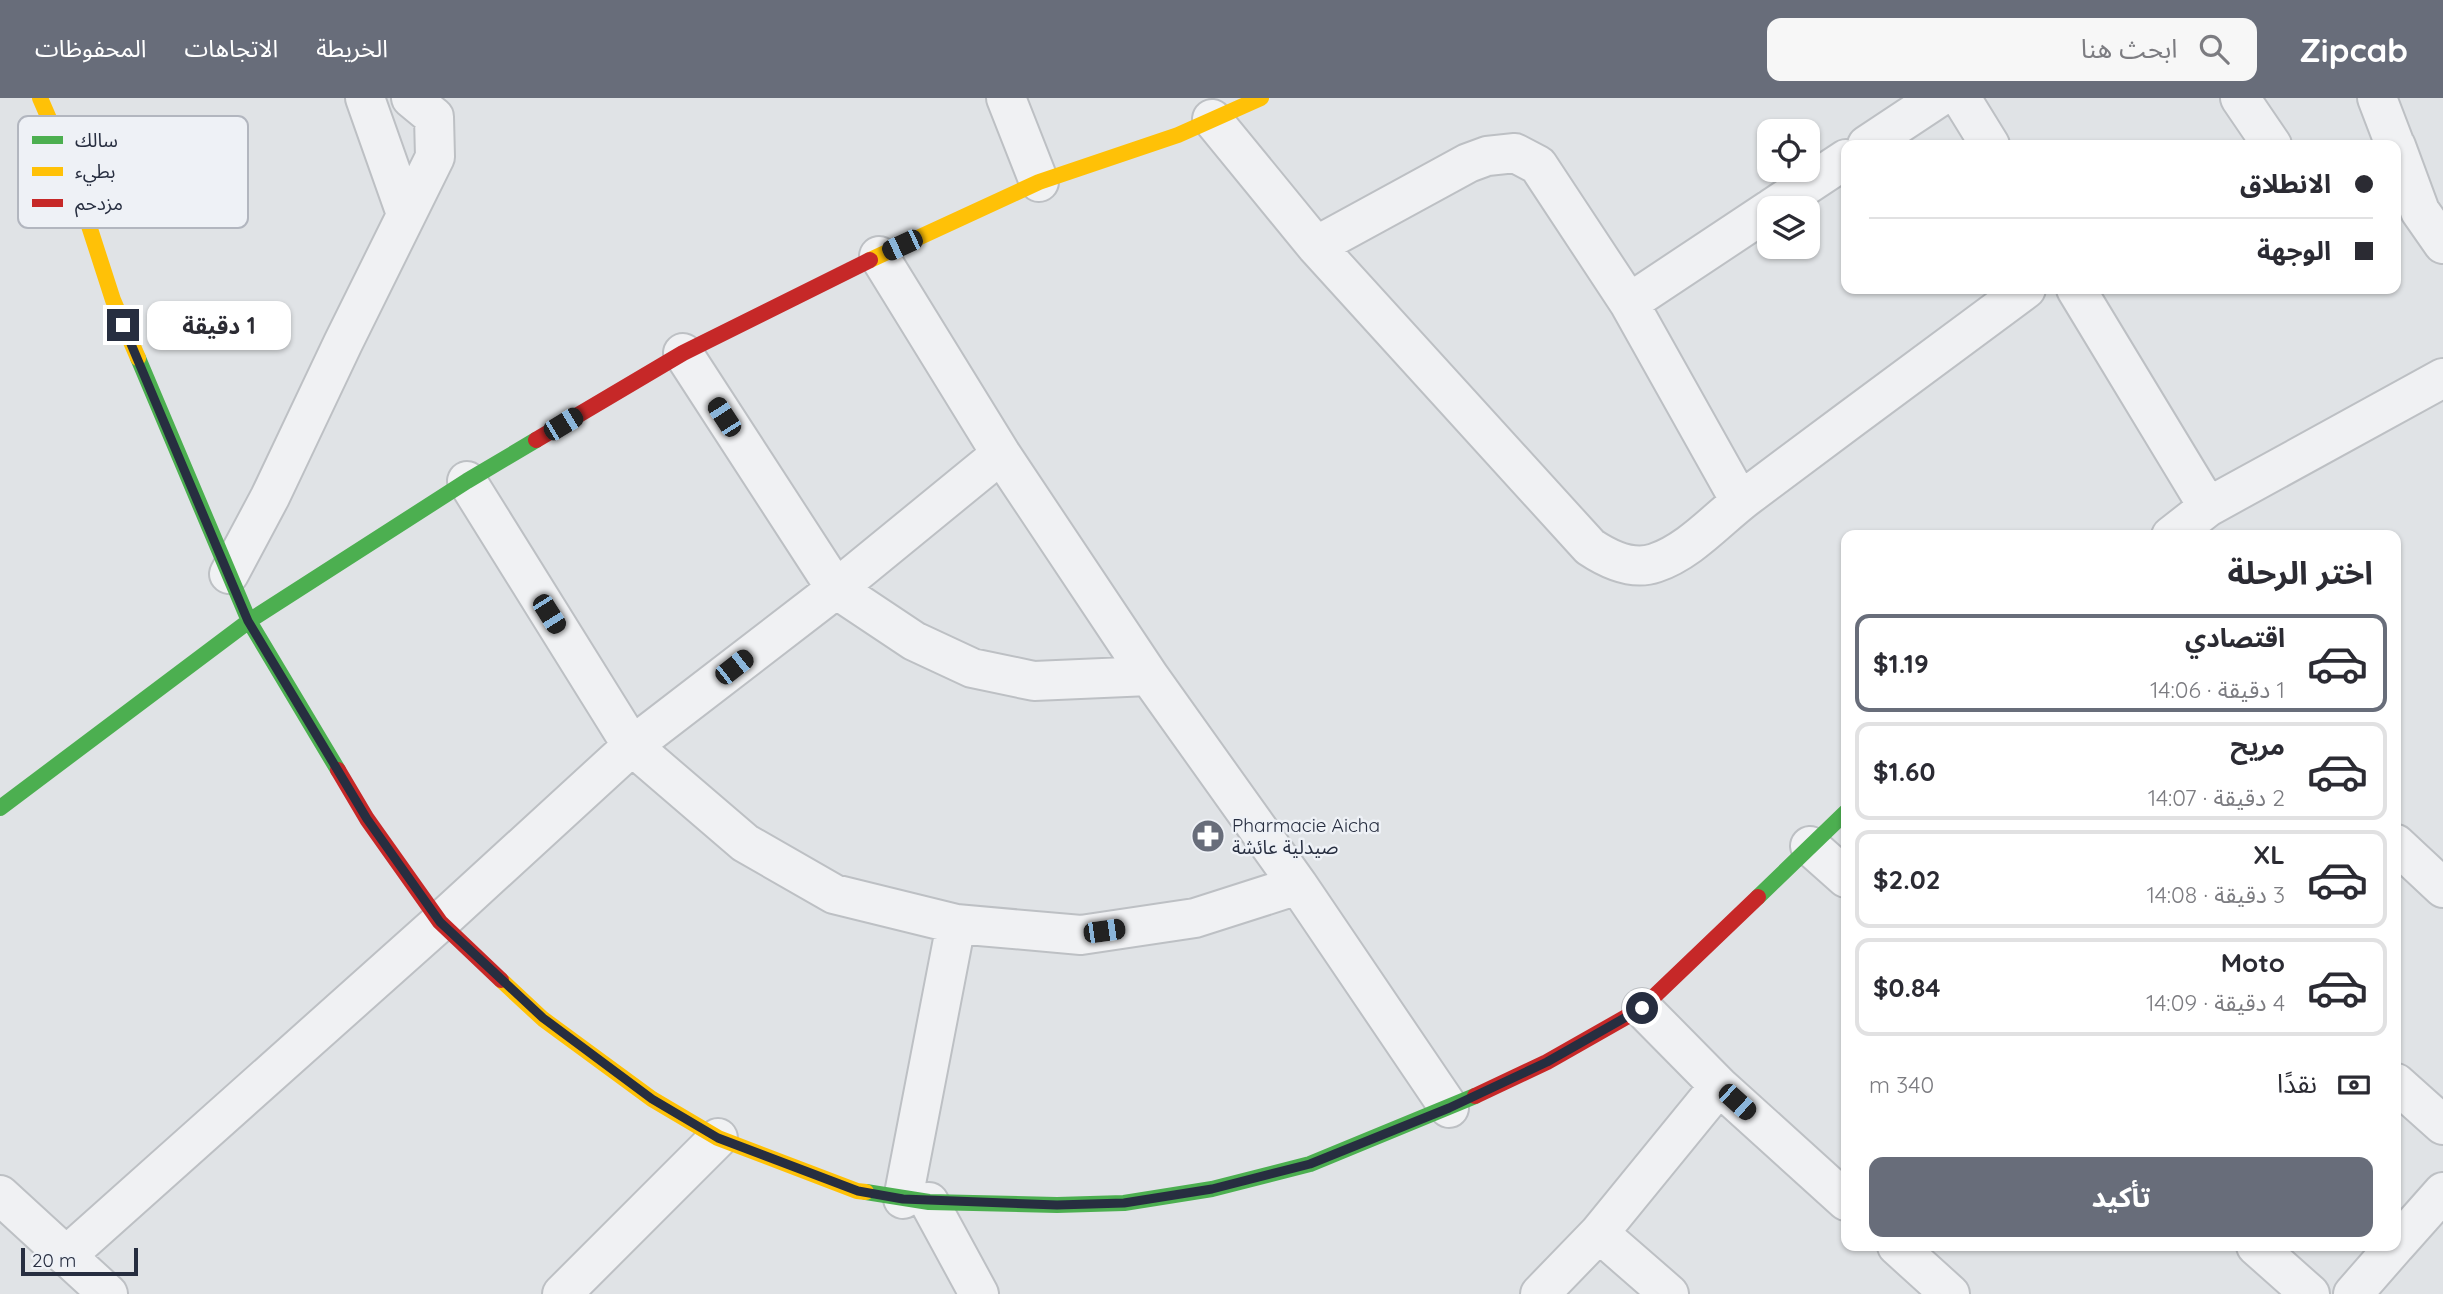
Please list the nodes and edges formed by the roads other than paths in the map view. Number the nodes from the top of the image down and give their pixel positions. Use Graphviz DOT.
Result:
graph roads {
  1 [pos="40,98"];
  2 [pos="365,98"];
  3 [pos="411,98"];
  4 [pos="1006,98"];
  5 [pos="1261,98"];
  6 [pos="1938,98"];
  7 [pos="1961,98"];
  8 [pos="2240,98"];
  9 [pos="2377,98"];
  10 [pos="48,116"];
  11 [pos="1212,119"];
  12 [pos="1875,140"];
  13 [pos="1987,140"];
  14 [pos="2269,140"];
  15 [pos="2394,140"];
  16 [pos="1841,162"];
  17 [pos="2401,176"];
  18 [pos="1039,182"];
  19 [pos="1790,196"];
  20 [pos="406,214"];
  21 [pos="2408,217"];
  22 [pos="1757,218"];
  23 [pos="90,228"];
  24 [pos="2443,244"];
  25 [pos="1316,246"];
  26 [pos="879,256"];
  27 [pos="2019,294"];
  28 [pos="2080,294"];
  29 [pos="1629,303"];
  30 [pos="683,353"];
  31 [pos="2443,378"];
  32 [pos="1001,454"];
  33 [pos="467,481"];
  34 [pos="1740,501"];
  35 [pos="2208,507"];
  36 [pos="2179,530"];
  37 [pos="229,574"];
  38 [pos="836,589"];
  39 [pos="248,621"];
  40 [pos="1149,676"];
  41 [pos="632,746"];
  42 [pos="0,808"];
  43 [pos="1841,817"];
  44 [pos="1810,846"];
  45 [pos="2401,849"];
  46 [pos="1841,874"];
  47 [pos="1298,885"];
  48 [pos="2443,888"];
  49 [pos="440,922"];
  50 [pos="956,924"];
  51 [pos="1642,1008"];
  52 [pos="1719,1086"];
  53 [pos="2401,1087"];
  54 [pos="1449,1108"];
  55 [pos="2443,1125"];
  56 [pos="718,1138"];
  57 [pos="2443,1192"];
  58 [pos="0,1195"];
  59 [pos="1841,1196"];
  60 [pos="916,1200"];
  61 [pos="1599,1233"];
  62 [pos="2401,1239"];
  63 [pos="1903,1251"];
  64 [pos="2262,1251"];
  65 [pos="2391,1251"];
  66 [pos="66,1256"];
  67 [pos="108,1294"];
  68 [pos="562,1294"];
  69 [pos="979,1294"];
  70 [pos="1540,1294"];
  71 [pos="1669,1294"];
  72 [pos="1950,1294"];
  73 [pos="2310,1294"];
  74 [pos="2353,1294"];
  1 -- 10 [label="street"];
  2 -- 20 [label="street"];
  3 -- 20 [label="street"];
  4 -- 18 [label="street"];
  5 -- 11 [label="street"];
  6 -- 12 [label="street"];
  7 -- 13 [label="street"];
  8 -- 14 [label="street"];
  9 -- 15 [label="street"];
  11 -- 18 [label="street"];
  11 -- 25 [label="street"];
  16 -- 19 [label="street"];
  17 -- 21 [label="street"];
  18 -- 26 [label="street"];
  20 -- 37 [label="street"];
  21 -- 24 [label="street"];
  22 -- 29 [label="street"];
  23 -- 37 [label="street"];
  25 -- 29 [label="street"];
  25 -- 34 [label="street"];
  26 -- 30 [label="street"];
  26 -- 32 [label="street"];
  27 -- 34 [label="street"];
  28 -- 35 [label="street"];
  29 -- 34 [label="street"];
  30 -- 33 [label="street"];
  30 -- 38 [label="street"];
  31 -- 35 [label="street"];
  32 -- 38 [label="street"];
  32 -- 40 [label="street"];
  33 -- 39 [label="street"];
  33 -- 41 [label="street"];
  35 -- 36 [label="street"];
  37 -- 39 [label="street"];
  38 -- 40 [label="street"];
  38 -- 41 [label="street"];
  39 -- 42 [label="street"];
  39 -- 49 [label="street"];
  40 -- 47 [label="street"];
  41 -- 49 [label="street"];
  41 -- 50 [label="street"];
  43 -- 44 [label="street"];
  44 -- 46 [label="street"];
  44 -- 51 [label="street"];
  45 -- 48 [label="street"];
  47 -- 50 [label="street"];
  47 -- 54 [label="street"];
  49 -- 56 [label="street"];
  49 -- 66 [label="street"];
  50 -- 60 [label="street"];
  51 -- 52 [label="street"];
  51 -- 54 [label="street"];
  52 -- 59 [label="street"];
  52 -- 61 [label="street"];
  53 -- 55 [label="street"];
  54 -- 60 [label="street"];
  56 -- 60 [label="street"];
  56 -- 68 [label="street"];
  57 -- 62 [label="street"];
  58 -- 66 [label="street"];
  60 -- 69 [label="street"];
  61 -- 70 [label="street"];
  61 -- 71 [label="street"];
  63 -- 72 [label="street"];
  64 -- 73 [label="street"];
  65 -- 74 [label="street"];
  66 -- 67 [label="street"];
}
